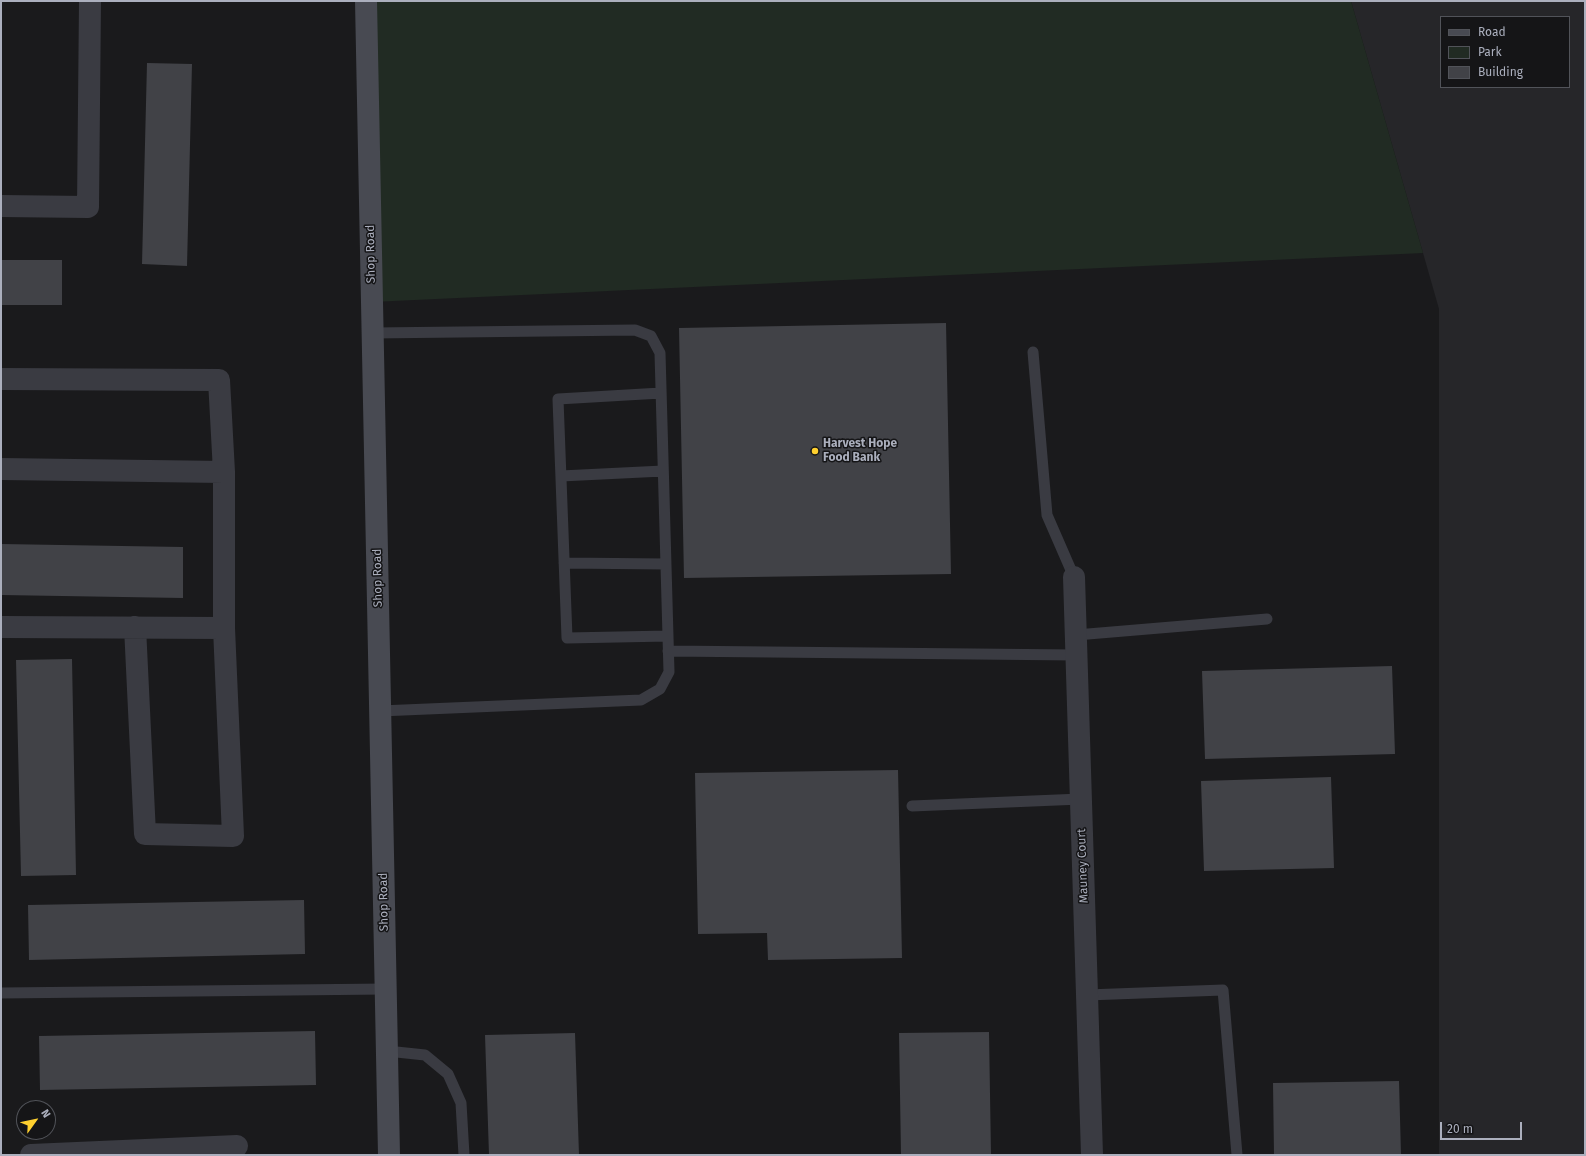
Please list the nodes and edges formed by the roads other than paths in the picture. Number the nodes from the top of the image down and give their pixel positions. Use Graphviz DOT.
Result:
graph roads {
  1 [pos="90,1"];
  2 [pos="366,1"];
  3 [pos="1,206"];
  4 [pos="373,333"];
  5 [pos="1033,352"];
  6 [pos="1,379"];
  7 [pos="661,393"];
  8 [pos="1,468"];
  9 [pos="663,471"];
  10 [pos="224,472"];
  11 [pos="561,476"];
  12 [pos="564,563"];
  13 [pos="666,564"];
  14 [pos="1074,576"];
  15 [pos="1267,619"];
  16 [pos="1,627"];
  17 [pos="135,627"];
  18 [pos="224,628"];
  19 [pos="668,636"];
  20 [pos="1076,645"];
  21 [pos="668,651"];
  22 [pos="380,711"];
  23 [pos="1081,799"];
  24 [pos="912,806"];
  25 [pos="386,989"];
  26 [pos="1,993"];
  27 [pos="1087,995"];
  28 [pos="387,1051"];
  29 [pos="237,1151"];
  30 [pos="154,1152"];
  31 [pos="31,1155"];
  32 [pos="389,1155"];
  33 [pos="464,1155"];
  34 [pos="1092,1155"];
  35 [pos="1237,1155"];
  1 -- 3 [label="street"];
  2 -- 4 [label="street, Shop Road"];
  4 -- 7 [label="lane"];
  4 -- 22 [label="street, Shop Road"];
  5 -- 14 [label="lane"];
  6 -- 10 [label="street"];
  7 -- 9 [label="lane"];
  7 -- 11 [label="lane"];
  8 -- 10 [label="street"];
  9 -- 11 [label="lane"];
  9 -- 13 [label="lane"];
  10 -- 18 [label="street"];
  11 -- 12 [label="lane"];
  12 -- 13 [label="lane"];
  12 -- 19 [label="lane"];
  13 -- 19 [label="lane"];
  14 -- 20 [label="street, Mauney Court"];
  15 -- 20 [label="lane"];
  16 -- 17 [label="street"];
  17 -- 18 [label="street"];
  17 -- 18 [label="street"];
  19 -- 21 [label="lane"];
  20 -- 21 [label="lane"];
  20 -- 23 [label="street, Mauney Court"];
  21 -- 22 [label="lane"];
  22 -- 25 [label="street, Shop Road"];
  23 -- 24 [label="lane"];
  23 -- 27 [label="street, Mauney Court"];
  25 -- 26 [label="lane"];
  25 -- 28 [label="street, Shop Road"];
  27 -- 34 [label="street, Mauney Court"];
  27 -- 35 [label="lane"];
  28 -- 32 [label="street, Shop Road"];
  28 -- 33 [label="lane"];
  29 -- 30 [label="street"];
  30 -- 31 [label="street"];
}
